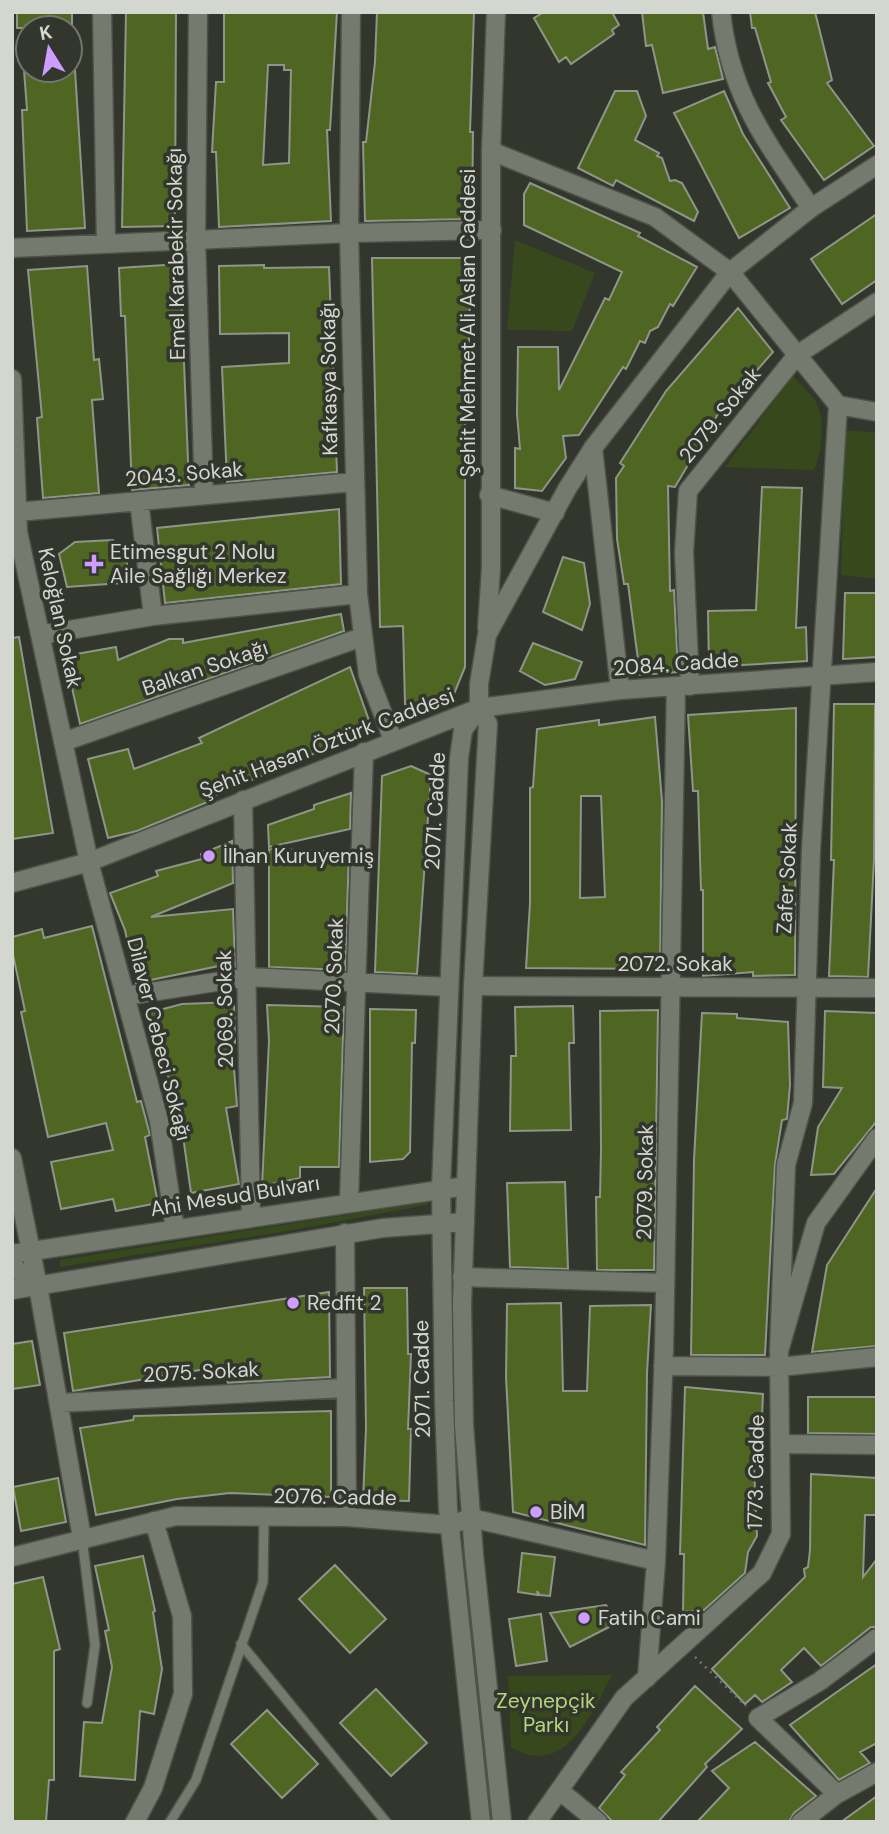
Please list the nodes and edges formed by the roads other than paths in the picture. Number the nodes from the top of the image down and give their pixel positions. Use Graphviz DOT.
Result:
graph roads {
  1 [pos="102,12"];
  2 [pos="198,12"];
  3 [pos="351,12"];
  4 [pos="496,12"];
  5 [pos="722,12"];
  6 [pos="491,151"];
  7 [pos="877,165"];
  8 [pos="811,208"];
  9 [pos="492,230"];
  10 [pos="349,233"];
  11 [pos="196,240"];
  12 [pos="106,244"];
  13 [pos="12,248"];
  14 [pos="730,272"];
  15 [pos="877,302"];
  16 [pos="797,355"];
  17 [pos="12,379"];
  18 [pos="838,405"];
  19 [pos="877,412"];
  20 [pos="593,448"];
  21 [pos="354,482"];
  22 [pos="204,495"];
  23 [pos="489,495"];
  24 [pos="139,501"];
  25 [pos="17,512"];
  26 [pos="555,513"];
  27 [pos="20,582"];
  28 [pos="358,594"];
  29 [pos="153,616"];
  30 [pos="40,635"];
  31 [pos="487,635"];
  32 [pos="362,636"];
  33 [pos="877,672"];
  34 [pos="820,677"];
  35 [pos="683,687"];
  36 [pos="620,690"];
  37 [pos="479,708"];
  38 [pos="393,740"];
  39 [pos="63,742"];
  40 [pos="364,752"];
  41 [pos="243,800"];
  42 [pos="89,862"];
  43 [pos="12,883"];
  44 [pos="247,977"];
  45 [pos="356,983"];
  46 [pos="473,986"];
  47 [pos="672,986"];
  48 [pos="449,987"];
  49 [pos="805,987"];
  50 [pos="877,988"];
  51 [pos="126,996"];
  52 [pos="877,1138"];
  53 [pos="12,1158"];
  54 [pos="466,1186"];
  55 [pos="441,1187"];
  56 [pos="349,1201"];
  57 [pos="251,1217"];
  58 [pos="442,1222"];
  59 [pos="465,1222"];
  60 [pos="174,1229"];
  61 [pos="345,1233"];
  62 [pos="30,1251"];
  63 [pos="12,1254"];
  64 [pos="12,1266"];
  65 [pos="462,1277"];
  66 [pos="666,1283"];
  67 [pos="38,1286"];
  68 [pos="12,1290"];
  69 [pos="877,1357"];
  70 [pos="779,1359"];
  71 [pos="663,1366"];
  72 [pos="345,1388"];
  73 [pos="59,1403"];
  74 [pos="780,1444"];
  75 [pos="877,1445"];
  76 [pos="347,1517"];
  77 [pos="264,1518"];
  78 [pos="471,1518"];
  79 [pos="154,1521"];
  80 [pos="450,1525"];
  81 [pos="82,1538"];
  82 [pos="12,1557"];
  83 [pos="656,1561"];
  84 [pos="877,1638"];
  85 [pos="241,1644"];
  86 [pos="647,1678"];
  87 [pos="87,1703"];
  88 [pos="877,1772"];
  89 [pos="560,1791"];
  90 [pos="836,1794"];
  91 [pos="135,1822"];
  92 [pos="170,1822"];
  93 [pos="386,1822"];
  94 [pos="481,1822"];
  95 [pos="502,1822"];
  96 [pos="537,1822"];
  97 [pos="598,1822"];
  98 [pos="801,1822"];
  1 -- 12 [label="street"];
  2 -- 11 [label="street, Emel Karabekir Sokağı"];
  3 -- 10 [label="street, Kafkasya Sokağı"];
  4 -- 6 [label="street, Şehit Mehmet Ali Aslan Caddesi"];
  5 -- 8 [label="street"];
  6 -- 9 [label="street, Şehit Mehmet Ali Aslan Caddesi"];
  6 -- 14 [label="street"];
  7 -- 8 [label="street, Şehit Hasan Öztürk Caddesi"];
  8 -- 14 [label="street, Şehit Hasan Öztürk Caddesi"];
  9 -- 10 [label="street"];
  9 -- 23 [label="street, Şehit Mehmet Ali Aslan Caddesi"];
  10 -- 11 [label="street"];
  10 -- 21 [label="street, Kafkasya Sokağı"];
  11 -- 12 [label="street"];
  11 -- 22 [label="street, Emel Karabekir Sokağı"];
  12 -- 13 [label="street"];
  14 -- 16 [label="street"];
  14 -- 20 [label="street, Şehit Hasan Öztürk Caddesi"];
  15 -- 16 [label="street, 2079. Sokak"];
  16 -- 18 [label="street"];
  16 -- 35 [label="street, 2079. Sokak"];
  17 -- 25 [label="street, Keloğlan Sokak"];
  18 -- 19 [label="street"];
  18 -- 34 [label="street, Zafer Sokak"];
  20 -- 26 [label="street, Şehit Hasan Öztürk Caddesi"];
  20 -- 36 [label="street"];
  21 -- 22 [label="street, 2043. Sokak"];
  21 -- 28 [label="street, Kafkasya Sokağı"];
  22 -- 24 [label="street, 2043. Sokak"];
  23 -- 26 [label="street"];
  23 -- 31 [label="street, Şehit Mehmet Ali Aslan Caddesi"];
  24 -- 25 [label="street, 2043. Sokak"];
  24 -- 29 [label="street"];
  25 -- 27 [label="street, Keloğlan Sokak"];
  26 -- 31 [label="street, Şehit Hasan Öztürk Caddesi"];
  27 -- 30 [label="street, Keloğlan Sokak"];
  28 -- 29 [label="street"];
  28 -- 32 [label="street, Kafkasya Sokağı"];
  29 -- 30 [label="street"];
  30 -- 39 [label="street, Keloğlan Sokak"];
  31 -- 37 [label="street, Şehit Hasan Öztürk Caddesi"];
  32 -- 38 [label="street, Kafkasya Sokağı"];
  32 -- 39 [label="street, Balkan Sokağı"];
  33 -- 34 [label="street, 2084. Cadde"];
  34 -- 35 [label="street, 2084. Cadde"];
  34 -- 49 [label="street, Zafer Sokak"];
  35 -- 36 [label="street, 2084. Cadde"];
  35 -- 47 [label="street, 2079. Sokak"];
  36 -- 37 [label="street, 2084. Cadde"];
  37 -- 38 [label="street, Şehit Hasan Öztürk Caddesi"];
  37 -- 46 [label="street, 2071. Cadde"];
  37 -- 48 [label="street, 2071. Cadde"];
  38 -- 40 [label="street, Şehit Hasan Öztürk Caddesi"];
  39 -- 42 [label="street, Keloğlan Sokak"];
  40 -- 41 [label="street, Şehit Hasan Öztürk Caddesi"];
  40 -- 45 [label="street, 2070. Sokak"];
  41 -- 42 [label="street, Şehit Hasan Öztürk Caddesi"];
  41 -- 44 [label="street, 2069. Sokak"];
  42 -- 43 [label="street, Şehit Hasan Öztürk Caddesi"];
  42 -- 51 [label="street, Dilaver Cebeci Sokağı"];
  44 -- 45 [label="street"];
  44 -- 51 [label="street"];
  44 -- 57 [label="street, 2069. Sokak"];
  45 -- 48 [label="street"];
  45 -- 56 [label="street, 2070. Sokak"];
  46 -- 47 [label="street, 2072. Sokak"];
  46 -- 54 [label="street, 2071. Cadde"];
  47 -- 49 [label="street, 2072. Sokak"];
  47 -- 66 [label="street, 2079. Sokak"];
  48 -- 55 [label="street, 2071. Cadde"];
  49 -- 50 [label="street, 2072. Sokak"];
  49 -- 70 [label="street, Zafer Sokak"];
  51 -- 60 [label="street, Dilaver Cebeci Sokağı"];
  52 -- 70 [label="street, 1773. Cadde"];
  53 -- 62 [label="street"];
  54 -- 55 [label="street, Ahi Mesud Bulvarı"];
  54 -- 59 [label="street, 2071. Cadde"];
  55 -- 56 [label="street, Ahi Mesud Bulvarı"];
  55 -- 58 [label="street, 2071. Cadde"];
  56 -- 57 [label="street, Ahi Mesud Bulvarı"];
  57 -- 60 [label="street, Ahi Mesud Bulvarı"];
  58 -- 59 [label="street"];
  58 -- 61 [label="street"];
  58 -- 80 [label="street, 2071. Cadde"];
  59 -- 65 [label="street, 2071. Cadde"];
  60 -- 62 [label="street, Ahi Mesud Bulvarı"];
  61 -- 67 [label="street"];
  61 -- 72 [label="street"];
  62 -- 63 [label="street, Ahi Mesud Bulvarı"];
  62 -- 67 [label="street"];
  64 -- 67 [label="street"];
  65 -- 66 [label="street"];
  65 -- 78 [label="street, 2071. Cadde"];
  66 -- 71 [label="street, 2079. Sokak"];
  67 -- 68 [label="street"];
  67 -- 73 [label="street"];
  69 -- 70 [label="street"];
  70 -- 71 [label="street"];
  70 -- 74 [label="street, 1773. Cadde"];
  71 -- 83 [label="street, 2079. Sokak"];
  72 -- 73 [label="street, 2075. Sokak"];
  72 -- 76 [label="street"];
  73 -- 81 [label="street"];
  74 -- 75 [label="street"];
  74 -- 86 [label="street, 1773. Cadde"];
  76 -- 77 [label="street, 2076. Cadde"];
  76 -- 80 [label="street, 2076. Cadde"];
  77 -- 79 [label="street, 2076. Cadde"];
  77 -- 85 [label="lane"];
  78 -- 80 [label="street, 2076. Cadde"];
  78 -- 83 [label="street"];
  78 -- 95 [label="street, 2071. Cadde"];
  79 -- 81 [label="street, 2076. Cadde"];
  79 -- 91 [label="street"];
  80 -- 94 [label="street, 2071. Cadde"];
  81 -- 82 [label="street, 2076. Cadde"];
  81 -- 87 [label="lane"];
  83 -- 86 [label="street, 2079. Sokak"];
  84 -- 90 [label="street"];
  85 -- 92 [label="lane"];
  85 -- 93 [label="lane"];
  86 -- 89 [label="street, 1773. Cadde"];
  88 -- 90 [label="street"];
  89 -- 96 [label="street, 1773. Cadde"];
  89 -- 97 [label="street"];
  90 -- 98 [label="street"];
}
